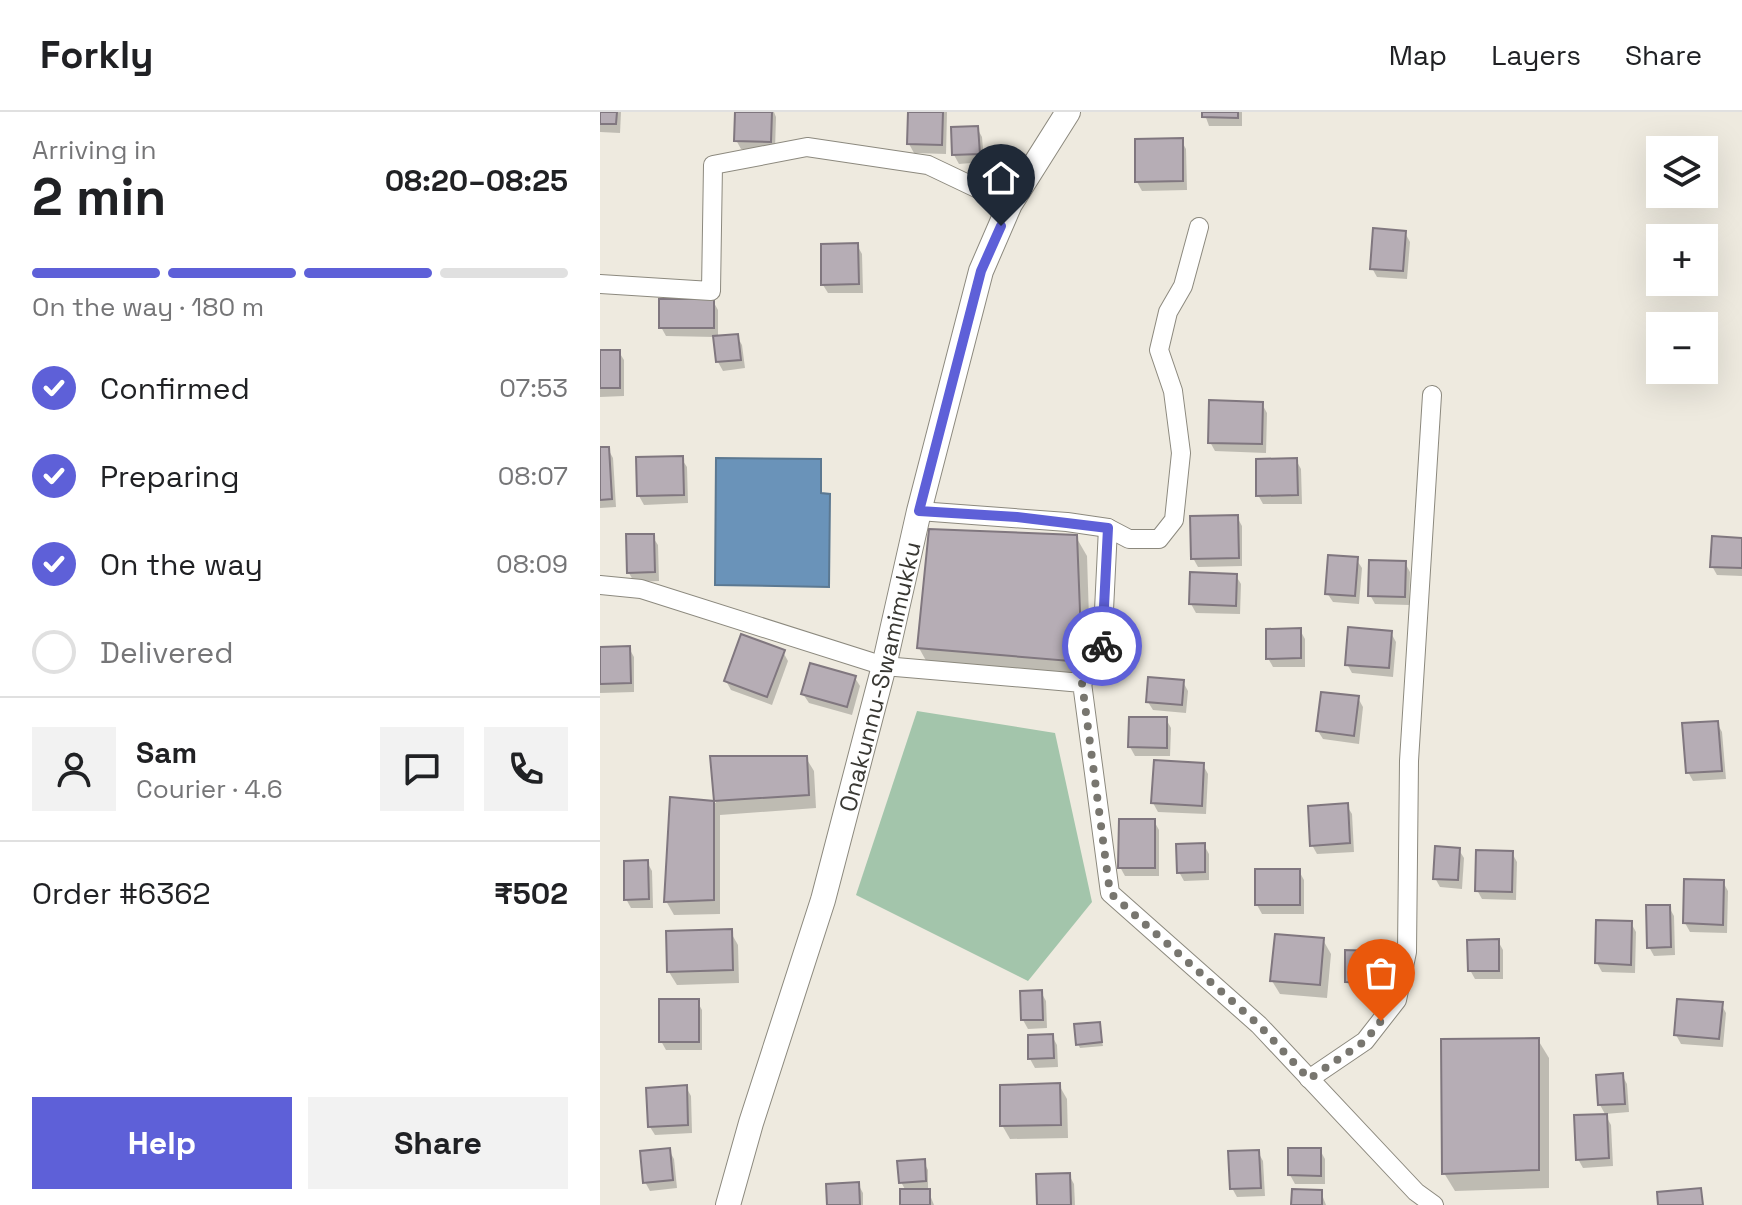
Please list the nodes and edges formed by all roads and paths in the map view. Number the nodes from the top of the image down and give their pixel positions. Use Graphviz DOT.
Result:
graph roads {
  1 [pos="1068,112"];
  2 [pos="1010,204"];
  3 [pos="1199,227"];
  4 [pos="600,284"];
  5 [pos="1432,395"];
  6 [pos="919,511"];
  7 [pos="1108,528"];
  8 [pos="600,585"];
  9 [pos="884,666"];
  10 [pos="1082,683"];
  11 [pos="1309,1079"];
  12 [pos="728,1205"];
  13 [pos="1434,1205"];
  1 -- 2 [label="street, Onakunnu-Swamimukku"];
  2 -- 4 [label="street"];
  2 -- 6 [label="street, Onakunnu-Swamimukku"];
  3 -- 7 [label="street"];
  5 -- 11 [label="street"];
  6 -- 7 [label="street"];
  6 -- 9 [label="street, Onakunnu-Swamimukku"];
  7 -- 10 [label="street"];
  8 -- 9 [label="street"];
  9 -- 10 [label="street"];
  9 -- 12 [label="street, Onakunnu-Swamimukku"];
  10 -- 11 [label="street"];
  11 -- 13 [label="street"];
}
